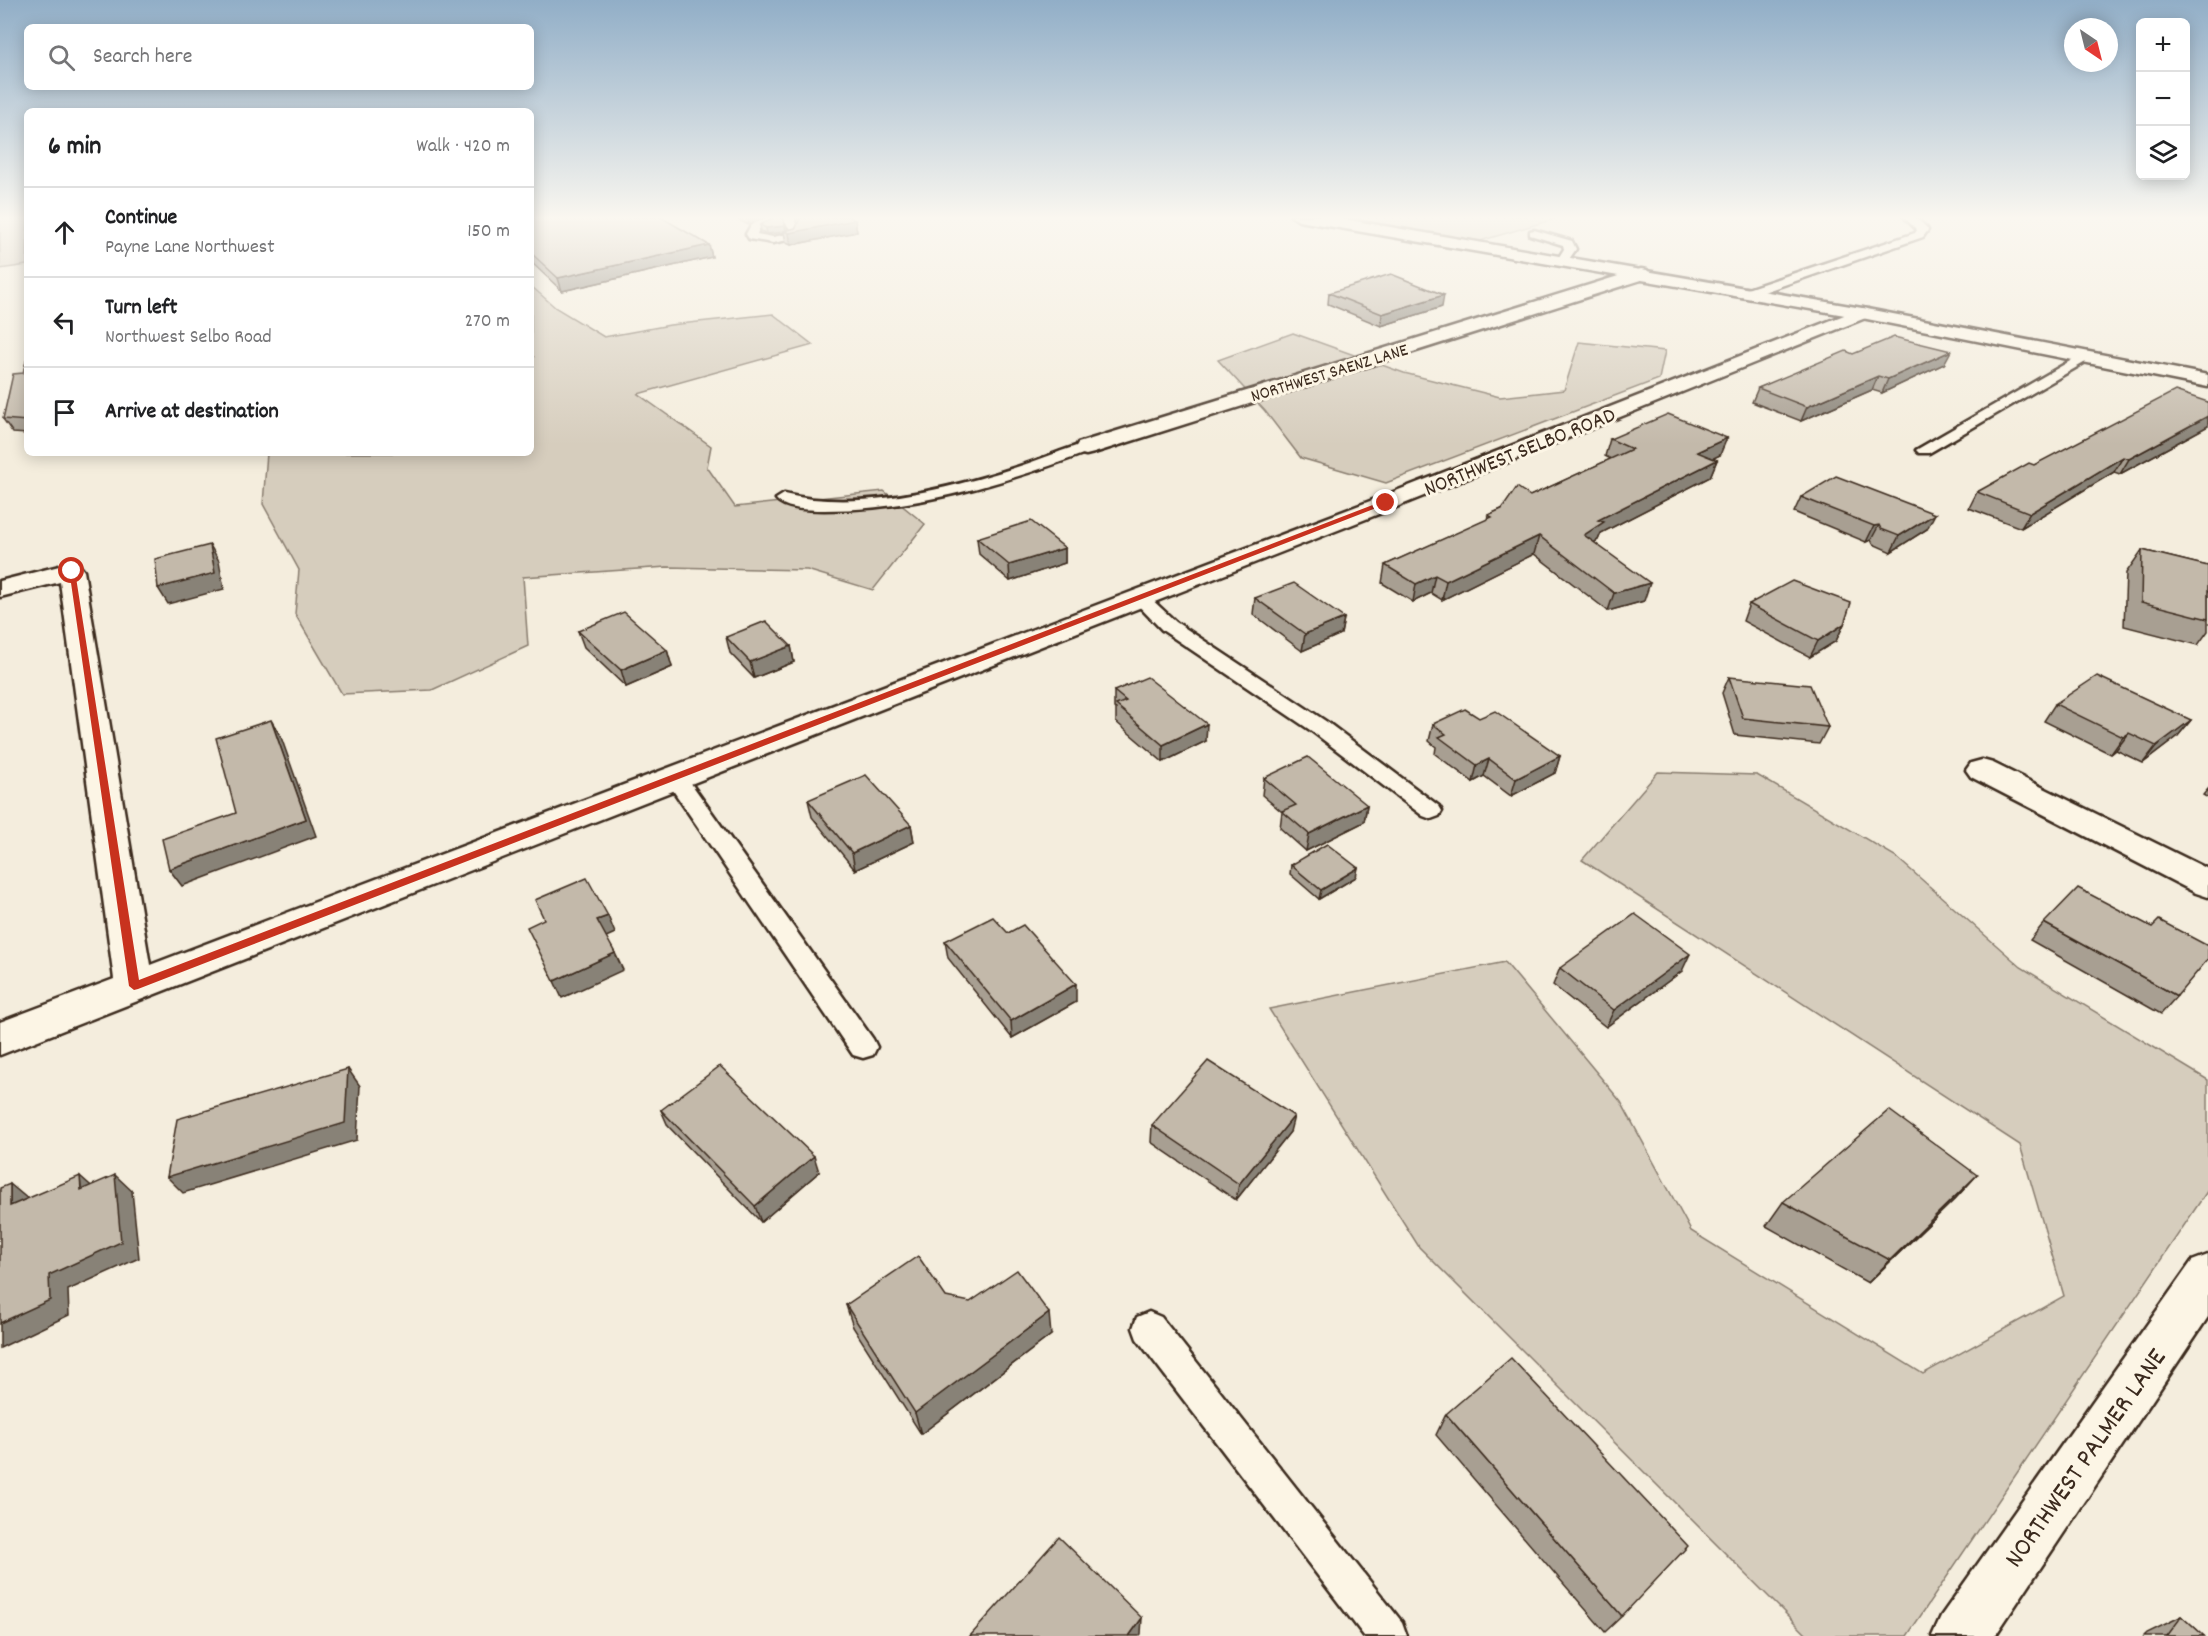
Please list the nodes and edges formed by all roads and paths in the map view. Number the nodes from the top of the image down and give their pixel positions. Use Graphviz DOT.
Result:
graph roads {
  1 [pos="1582,292"];
  2 [pos="1744,292"];
  3 [pos="1748,293"];
  4 [pos="1862,313"];
  5 [pos="2084,357"];
  6 [pos="2208,381"];
  7 [pos="1086,448"];
  8 [pos="1924,450"];
  9 [pos="784,499"];
  10 [pos="0,589"];
  11 [pos="1140,598"];
  12 [pos="1982,770"];
  13 [pos="675,777"];
  14 [pos="1431,811"];
  15 [pos="2208,884"];
  16 [pos="134,986"];
  17 [pos="0,1039"];
  18 [pos="863,1047"];
  19 [pos="2208,1277"];
  20 [pos="1149,1328"];
  21 [pos="1388,1636"];
  22 [pos="1961,1636"];
  1 -- 7 [label="street, NORTHWEST SAENZ LANE"];
  2 -- 3 [label="street"];
  3 -- 4 [label="street"];
  4 -- 5 [label="street"];
  4 -- 11 [label="street, NORTHWEST SELBO ROAD"];
  5 -- 6 [label="street"];
  5 -- 8 [label="lane"];
  7 -- 9 [label="lane"];
  10 -- 16 [label="street"];
  11 -- 13 [label="street, NORTHWEST SELBO ROAD"];
  11 -- 14 [label="lane"];
  12 -- 15 [label="street"];
  13 -- 16 [label="street, NORTHWEST SELBO ROAD"];
  13 -- 18 [label="lane"];
  16 -- 17 [label="street, NORTHWEST SELBO ROAD"];
  19 -- 22 [label="street, NORTHWEST PALMER LANE"];
  20 -- 21 [label="lane"];
}
